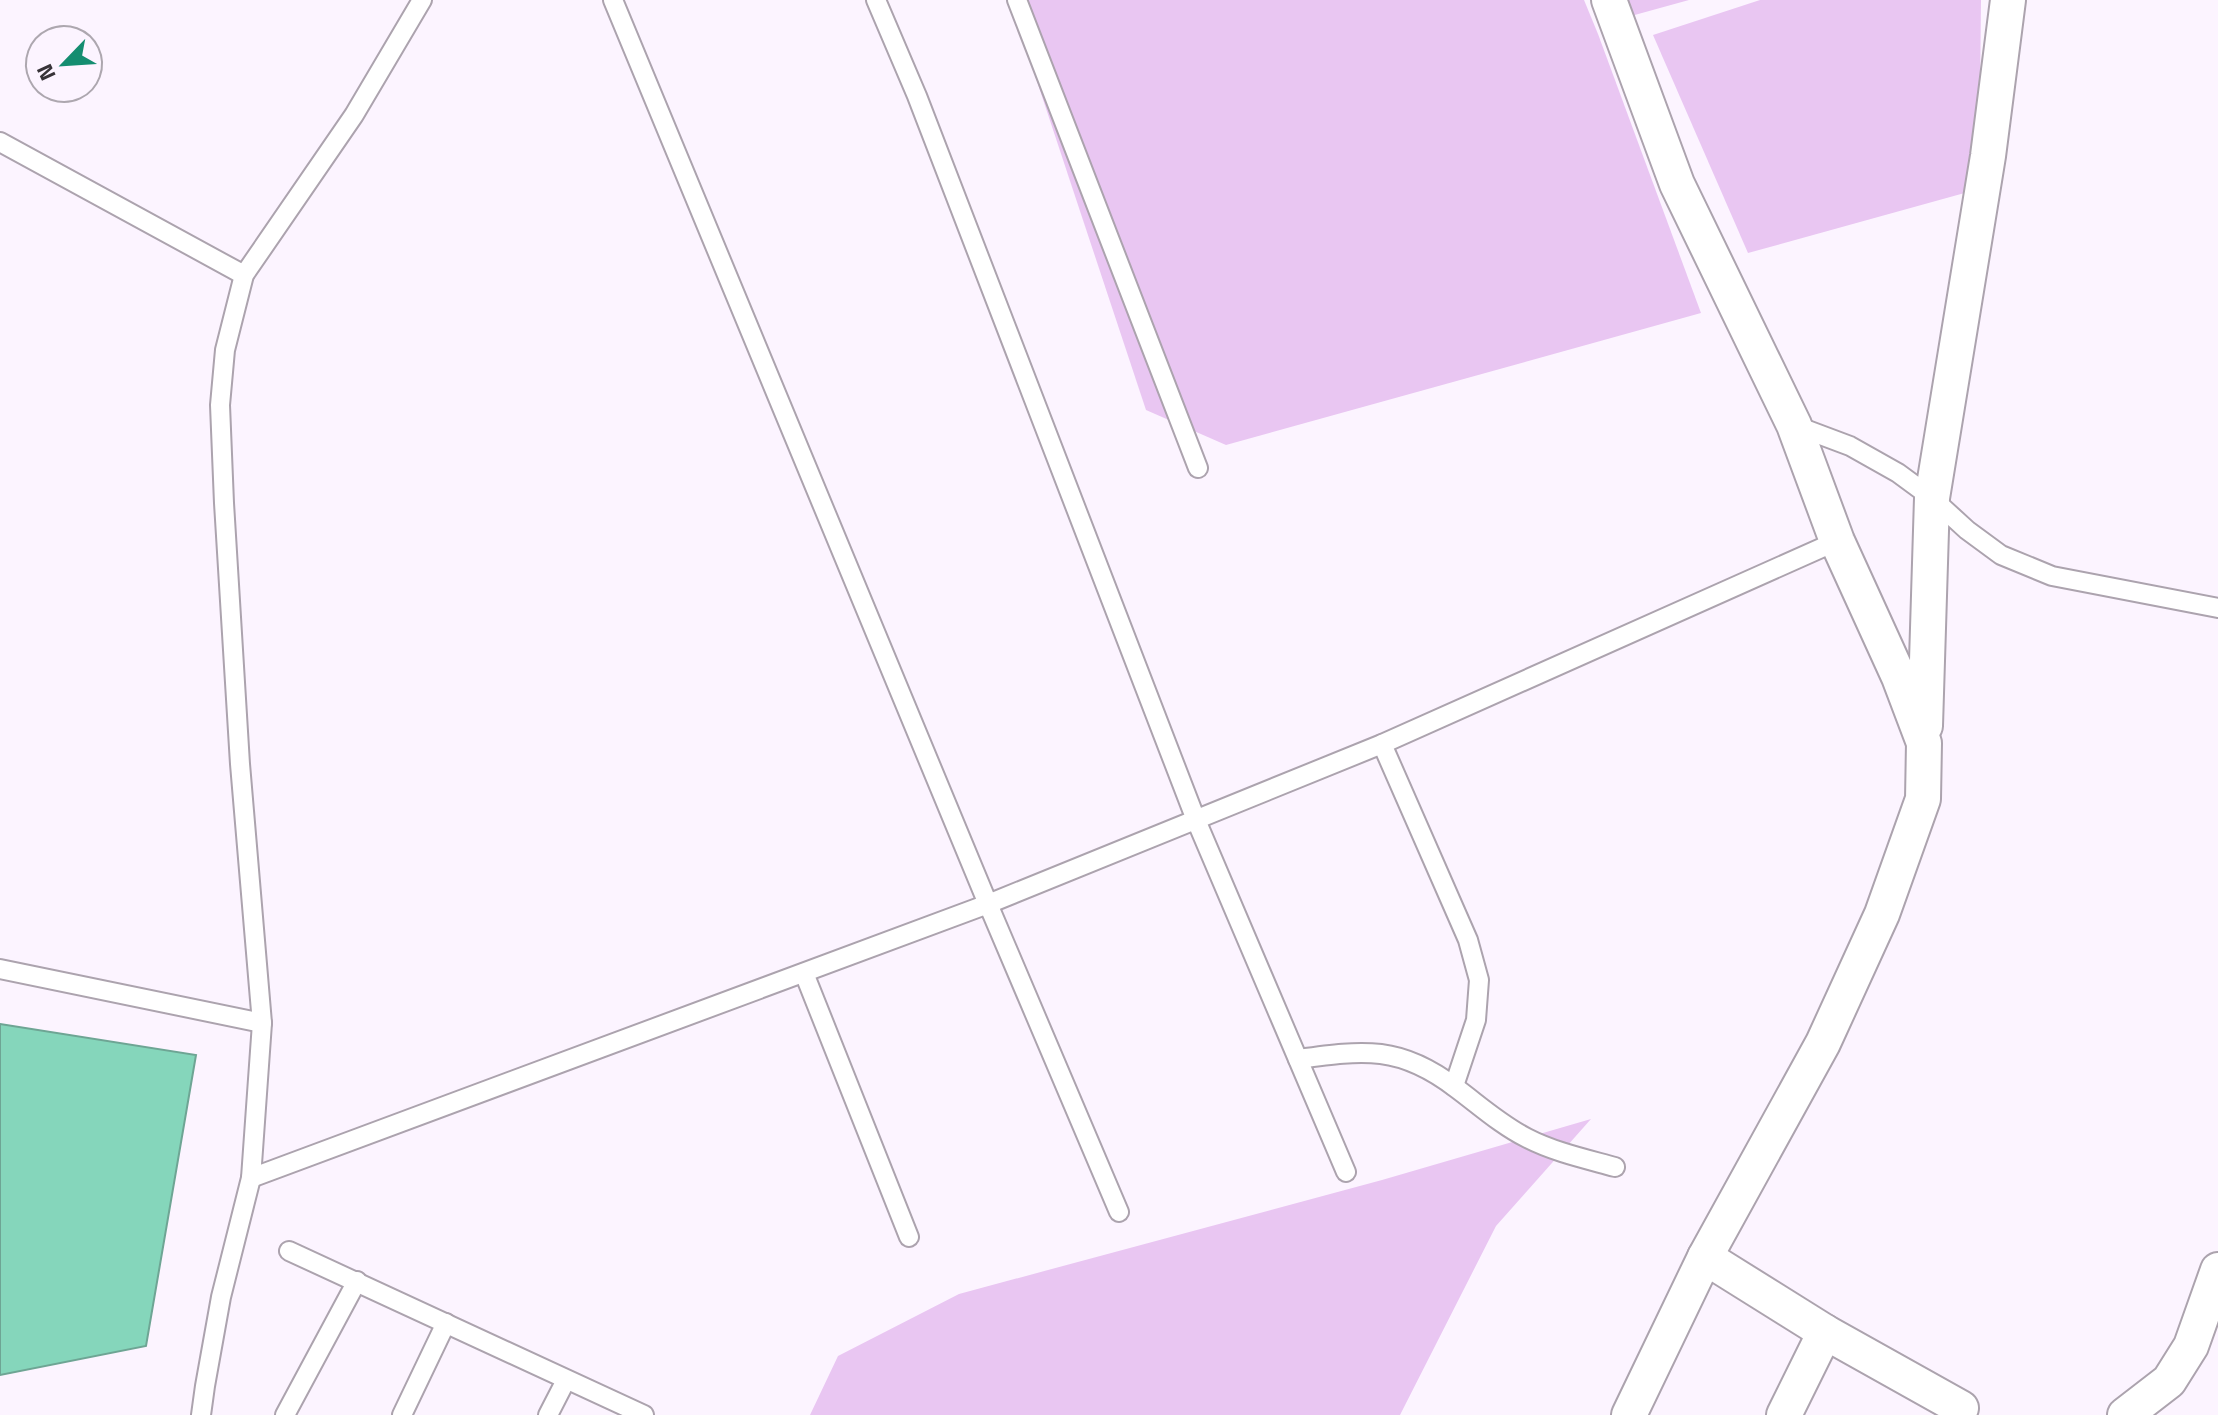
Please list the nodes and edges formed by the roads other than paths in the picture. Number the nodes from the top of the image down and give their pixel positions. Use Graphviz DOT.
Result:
graph roads {
  1 [pos="422,0"];
  2 [pos="613,0"];
  3 [pos="876,0"];
  4 [pos="1017,0"];
  5 [pos="1609,0"];
  6 [pos="2008,0"];
  7 [pos="0,142"];
  8 [pos="244,275"];
  9 [pos="1794,425"];
  10 [pos="1198,468"];
  11 [pos="1932,498"];
  12 [pos="1837,541"];
  13 [pos="2218,608"];
  14 [pos="1924,743"];
  15 [pos="1382,744"];
  16 [pos="1196,820"];
  17 [pos="988,904"];
  18 [pos="0,969"];
  19 [pos="804,973"];
  20 [pos="262,1023"];
  21 [pos="1298,1059"];
  22 [pos="1454,1086"];
  23 [pos="1615,1167"];
  24 [pos="1346,1172"];
  25 [pos="251,1178"];
  26 [pos="1119,1212"];
  27 [pos="909,1237"];
  28 [pos="289,1251"];
  29 [pos="1705,1257"];
  30 [pos="2218,1270"];
  31 [pos="357,1281"];
  32 [pos="446,1323"];
  33 [pos="1825,1332"];
  34 [pos="566,1380"];
  35 [pos="1964,1413"];
  36 [pos="201,1415"];
  37 [pos="285,1415"];
  38 [pos="402,1415"];
  39 [pos="548,1415"];
  40 [pos="644,1415"];
  41 [pos="1629,1415"];
  42 [pos="1784,1415"];
  43 [pos="2125,1415"];
  1 -- 8 [label="lane"];
  2 -- 17 [label="lane"];
  3 -- 16 [label="lane"];
  4 -- 10 [label="lane"];
  5 -- 9 [label="street"];
  6 -- 11 [label="street"];
  7 -- 8 [label="lane"];
  8 -- 20 [label="lane"];
  9 -- 11 [label="lane"];
  9 -- 12 [label="street"];
  11 -- 13 [label="lane"];
  11 -- 14 [label="street"];
  12 -- 14 [label="street"];
  12 -- 15 [label="lane"];
  14 -- 29 [label="street"];
  15 -- 16 [label="lane"];
  15 -- 22 [label="lane"];
  16 -- 17 [label="lane"];
  16 -- 21 [label="lane"];
  17 -- 19 [label="lane"];
  17 -- 26 [label="lane"];
  18 -- 20 [label="lane"];
  19 -- 25 [label="lane"];
  19 -- 27 [label="lane"];
  20 -- 25 [label="lane"];
  21 -- 22 [label="lane"];
  21 -- 24 [label="lane"];
  22 -- 23 [label="lane"];
  25 -- 36 [label="lane"];
  28 -- 31 [label="lane"];
  29 -- 33 [label="street"];
  29 -- 41 [label="street"];
  30 -- 43 [label="street"];
  31 -- 32 [label="lane"];
  31 -- 37 [label="lane"];
  32 -- 34 [label="lane"];
  32 -- 38 [label="lane"];
  33 -- 35 [label="street"];
  33 -- 42 [label="street"];
  34 -- 39 [label="lane"];
  34 -- 40 [label="lane"];
}
